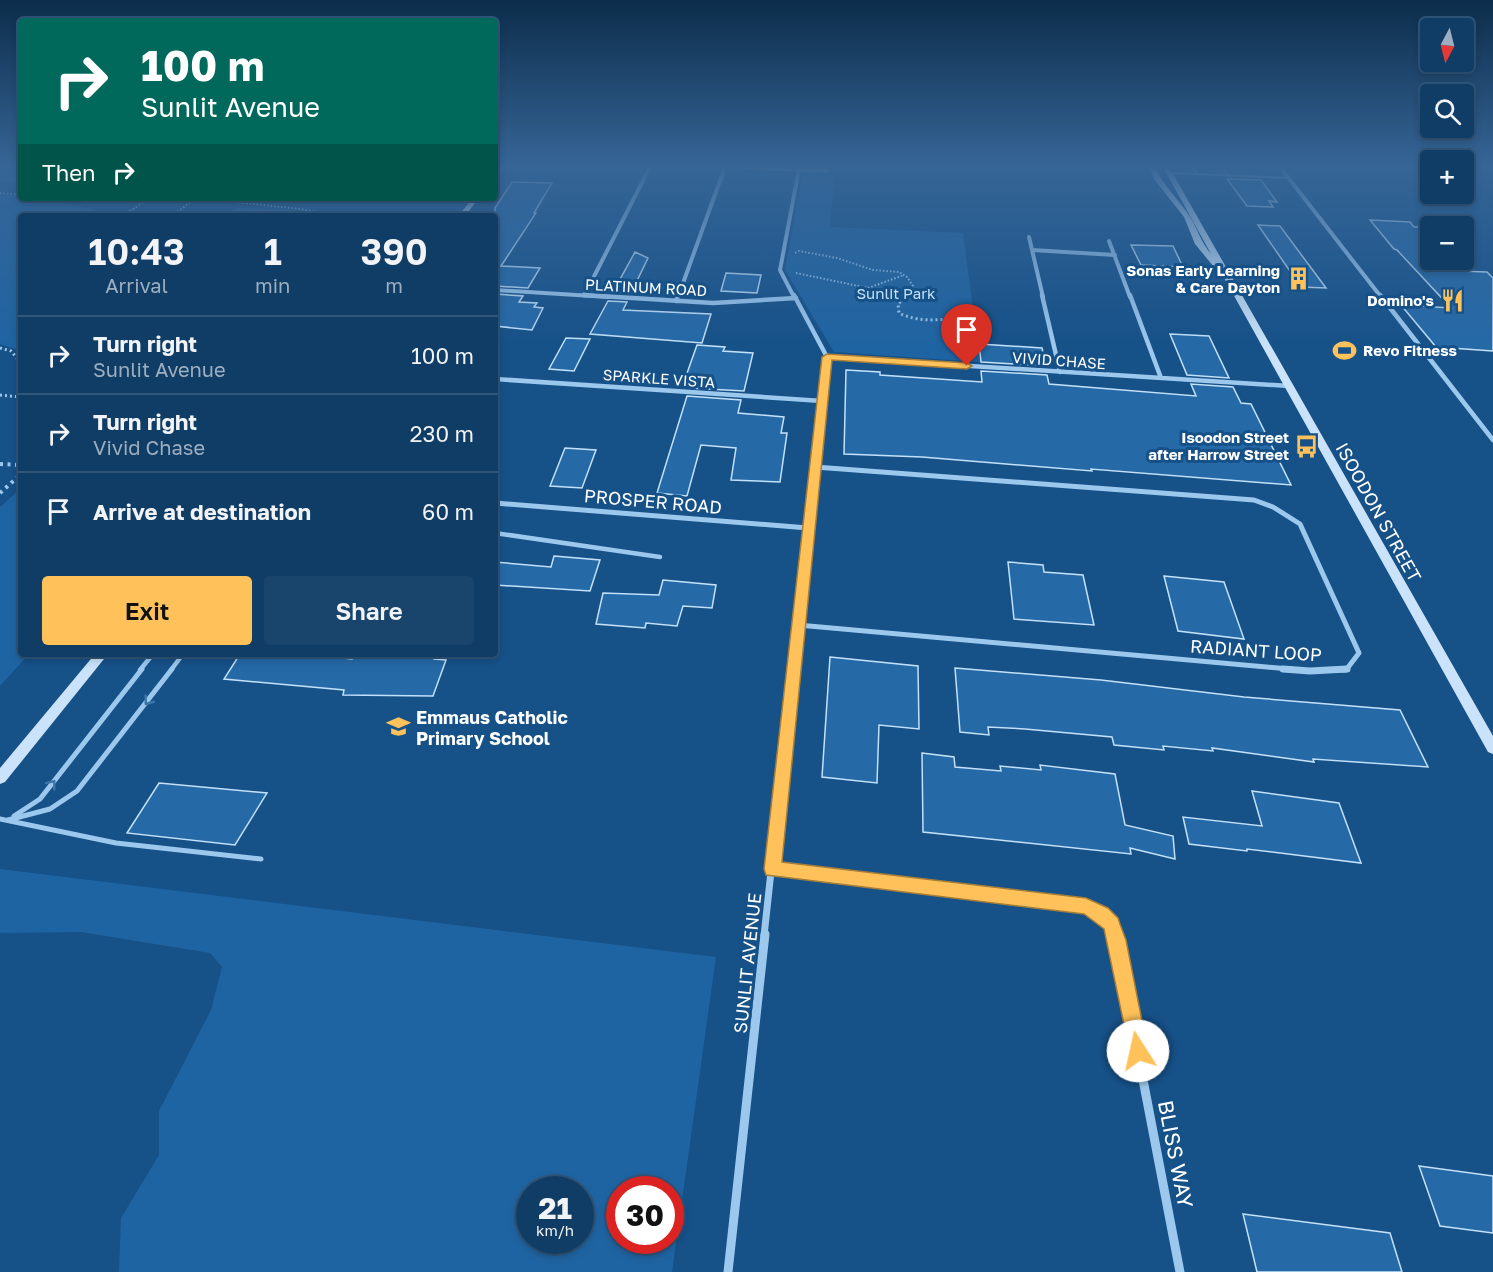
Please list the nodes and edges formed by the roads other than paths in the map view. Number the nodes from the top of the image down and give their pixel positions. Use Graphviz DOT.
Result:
graph roads {
  1 [pos="620,226"];
  2 [pos="703,226"];
  3 [pos="787,226"];
  4 [pos="1191,226"];
  5 [pos="1201,226"];
  6 [pos="1327,226"];
  7 [pos="1029,237"];
  8 [pos="1109,241"];
  9 [pos="1032,250"];
  10 [pos="1115,255"];
  11 [pos="498,290"];
  12 [pos="1239,292"];
  13 [pos="584,296"];
  14 [pos="796,298"];
  15 [pos="676,301"];
  16 [pos="827,357"];
  17 [pos="1060,372"];
  18 [pos="1161,378"];
  19 [pos="498,379"];
  20 [pos="1289,386"];
  21 [pos="822,401"];
  22 [pos="1493,440"];
  23 [pos="815,467"];
  24 [pos="498,503"];
  25 [pos="808,528"];
  26 [pos="498,533"];
  27 [pos="660,557"];
  28 [pos="798,625"];
  29 [pos="100,657"];
  30 [pos="151,657"];
  31 [pos="181,657"];
  32 [pos="1493,748"];
  33 [pos="0,778"];
  34 [pos="3,819"];
  35 [pos="261,859"];
  36 [pos="772,869"];
  37 [pos="728,1272"];
  38 [pos="1180,1272"];
  1 -- 13 [label="street"];
  2 -- 15 [label="street"];
  3 -- 14 [label="street"];
  4 -- 12 [label="street, ISOODON STREET"];
  5 -- 12 [label="street, ISOODON STREET"];
  6 -- 22 [label="street"];
  7 -- 9 [label="street"];
  8 -- 10 [label="street"];
  9 -- 10 [label="street"];
  9 -- 17 [label="street"];
  10 -- 18 [label="street"];
  11 -- 13 [label="street, PLATINUM ROAD"];
  12 -- 20 [label="street, ISOODON STREET"];
  13 -- 15 [label="street, PLATINUM ROAD"];
  14 -- 15 [label="street, PLATINUM ROAD"];
  14 -- 16 [label="street"];
  16 -- 17 [label="street, VIVID CHASE"];
  16 -- 21 [label="street, SUNLIT AVENUE"];
  17 -- 18 [label="street, VIVID CHASE"];
  18 -- 20 [label="street, VIVID CHASE"];
  19 -- 21 [label="street, SPARKLE VISTA"];
  20 -- 32 [label="street, ISOODON STREET"];
  21 -- 23 [label="street, SUNLIT AVENUE"];
  23 -- 25 [label="street, SUNLIT AVENUE"];
  23 -- 28 [label="street, RADIANT LOOP"];
  24 -- 25 [label="street, PROSPER ROAD"];
  25 -- 28 [label="street, SUNLIT AVENUE"];
  26 -- 27 [label="lane"];
  28 -- 36 [label="street, SUNLIT AVENUE"];
  29 -- 33 [label="street"];
  34 -- 30 [label="lane, one-way"];
  31 -- 34 [label="lane, one-way"];
  34 -- 35 [label="lane"];
  36 -- 37 [label="street, SUNLIT AVENUE"];
  36 -- 38 [label="street, BLISS WAY"];
}
